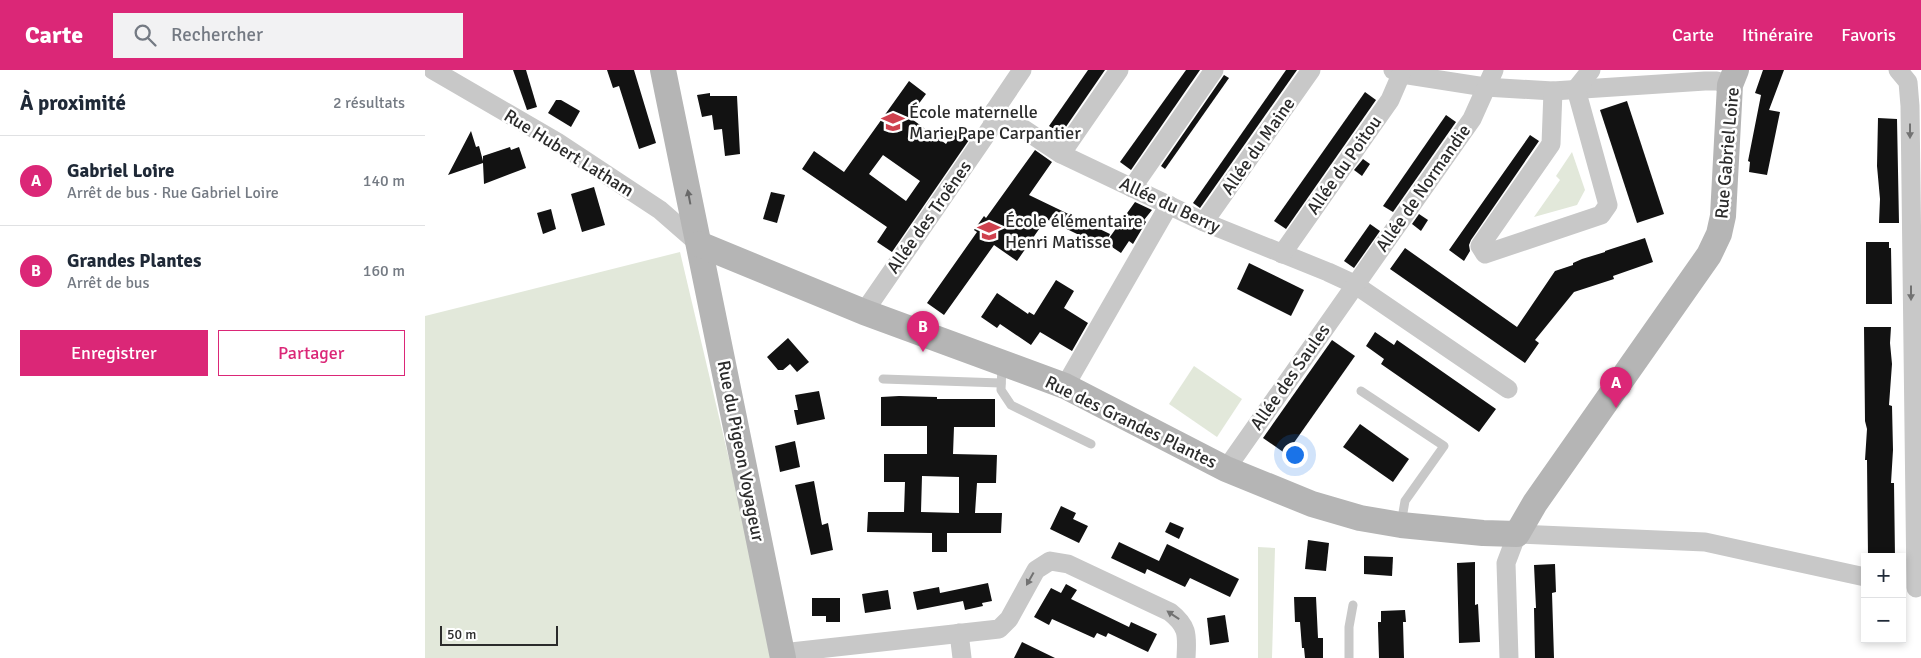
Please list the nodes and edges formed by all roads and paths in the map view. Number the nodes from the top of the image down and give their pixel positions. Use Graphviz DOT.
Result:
graph roads {
  1 [pos="433,70"];
  2 [pos="663,70"];
  3 [pos="1022,70"];
  4 [pos="1119,70"];
  5 [pos="1214,70"];
  6 [pos="1311,70"];
  7 [pos="1494,70"];
  8 [pos="1591,70"];
  9 [pos="1399,71"];
  10 [pos="1733,77"];
  11 [pos="1909,78"];
  12 [pos="1485,87"];
  13 [pos="1577,89"];
  14 [pos="1553,91"];
  15 [pos="995,110"];
  16 [pos="1061,154"];
  17 [pos="1132,188"];
  18 [pos="1169,205"];
  19 [pos="1204,222"];
  20 [pos="699,244"];
  21 [pos="1282,254"];
  22 [pos="1354,284"];
  23 [pos="864,312"];
  24 [pos="1916,316"];
  25 [pos="1002,373"];
  26 [pos="883,379"];
  27 [pos="1065,386"];
  28 [pos="1508,388"];
  29 [pos="1361,391"];
  30 [pos="1091,444"];
  31 [pos="1226,469"];
  32 [pos="1918,472"];
  33 [pos="1401,525"];
  34 [pos="1517,534"];
  35 [pos="1861,576"];
  36 [pos="1913,588"];
  37 [pos="1353,605"];
  38 [pos="959,633"];
  39 [pos="782,656"];
  40 [pos="962,658"];
  41 [pos="1186,658"];
  42 [pos="1349,658"];
  43 [pos="1509,658"];
  1 -- 20 [label="street, Rue Hubert Latham"];
  20 -- 2 [label="street, Rue du Pigeon Voyageur, one-way"];
  3 -- 15 [label="street, Allée des Troënes"];
  4 -- 16 [label="street"];
  5 -- 17 [label="street"];
  6 -- 19 [label="street, Allée du Maine"];
  7 -- 12 [label="street, Allée de Normandie"];
  8 -- 13 [label="street"];
  9 -- 12 [label="street"];
  9 -- 21 [label="street, Allée du Poitou"];
  10 -- 13 [label="street"];
  10 -- 34 [label="street, Rue Gabriel Loire"];
  11 -- 24 [label="street, one-way"];
  12 -- 14 [label="street"];
  12 -- 22 [label="street, Allée de Normandie"];
  13 -- 14 [label="street"];
  13 -- 14 [label="street"];
  15 -- 16 [label="street, Allée du Berry"];
  15 -- 23 [label="street, Allée des Troënes"];
  16 -- 17 [label="street, Allée du Berry"];
  17 -- 18 [label="street, Allée du Berry"];
  18 -- 19 [label="street, Allée du Berry"];
  18 -- 27 [label="street"];
  19 -- 21 [label="street, Allée du Berry"];
  20 -- 23 [label="street, Rue des Grandes Plantes"];
  20 -- 39 [label="street, Rue du Pigeon Voyageur"];
  21 -- 22 [label="street, Allée du Berry"];
  22 -- 28 [label="street, Allée du Berry"];
  22 -- 31 [label="street, Allée des Saules"];
  23 -- 25 [label="street, Rue des Grandes Plantes"];
  24 -- 32 [label="street"];
  25 -- 26 [label="lane"];
  25 -- 27 [label="street, Rue des Grandes Plantes"];
  25 -- 30 [label="lane"];
  27 -- 31 [label="street, Rue des Grandes Plantes"];
  29 -- 33 [label="lane"];
  31 -- 33 [label="street, Rue des Grandes Plantes"];
  32 -- 36 [label="street"];
  33 -- 34 [label="street, Rue des Grandes Plantes"];
  34 -- 35 [label="street"];
  34 -- 43 [label="street"];
  37 -- 42 [label="lane"];
  38 -- 39 [label="street"];
  38 -- 40 [label="street"];
  41 -- 38 [label="street, one-way"];
}
